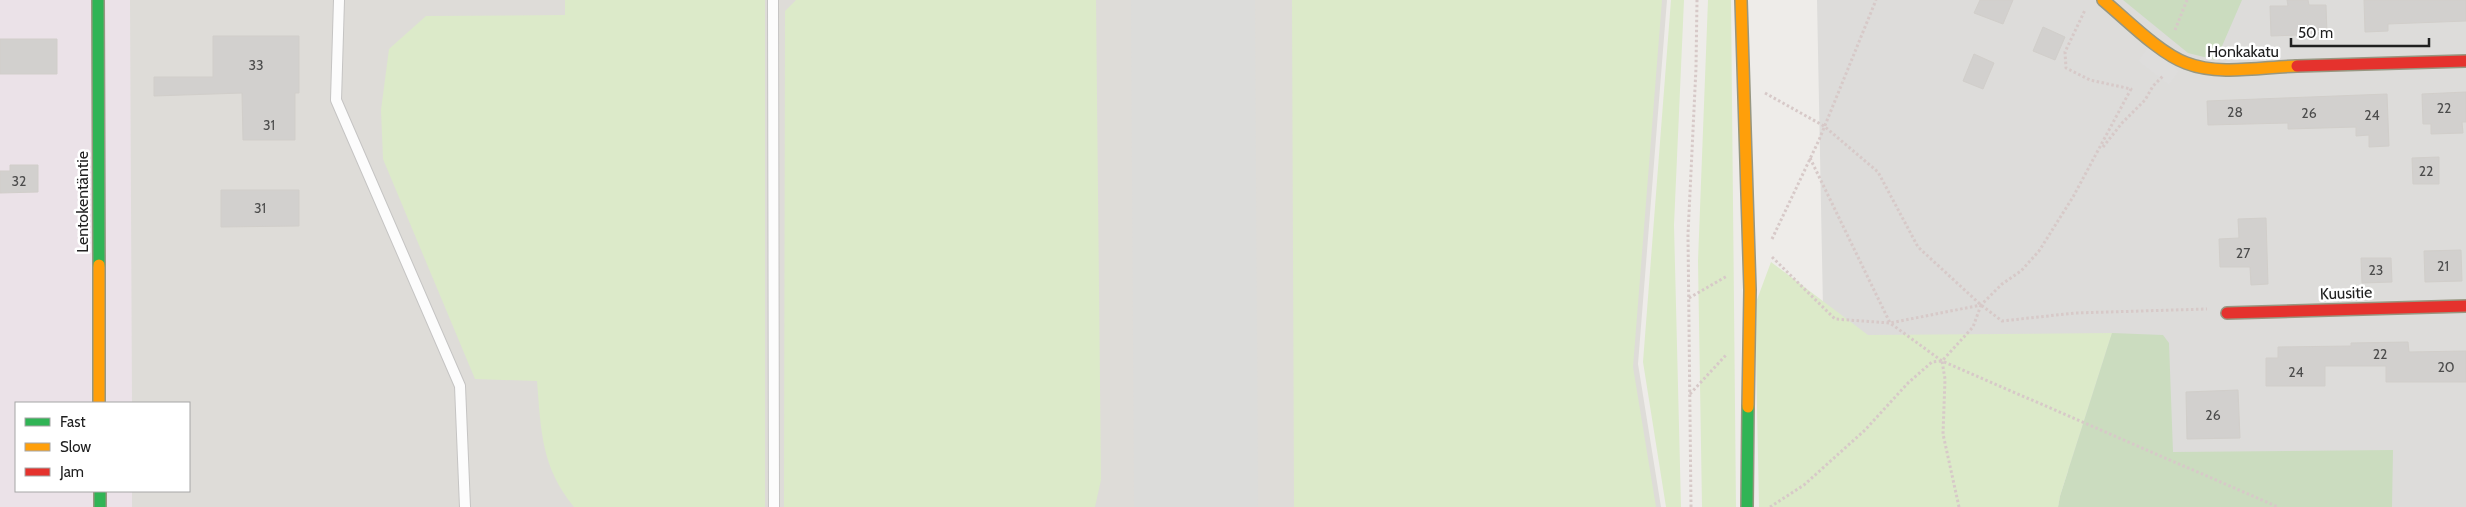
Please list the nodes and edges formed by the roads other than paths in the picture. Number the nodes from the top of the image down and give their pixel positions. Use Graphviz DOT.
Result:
graph roads {
  1 [pos="98,0"];
  2 [pos="340,0"];
  3 [pos="773,0"];
  4 [pos="1741,0"];
  5 [pos="2103,0"];
  6 [pos="2466,61"];
  7 [pos="2466,306"];
  8 [pos="2227,313"];
  9 [pos="99,402"];
  10 [pos="100,492"];
  11 [pos="100,507"];
  12 [pos="465,507"];
  13 [pos="774,507"];
  14 [pos="1747,507"];
  1 -- 9 [label="street, Lentokentäntie"];
  2 -- 12 [label="lane"];
  3 -- 13 [label="lane"];
  4 -- 14 [label="street"];
  5 -- 6 [label="street, Honkakatu"];
  7 -- 8 [label="street, Kuusitie"];
  10 -- 11 [label="street"];
}
